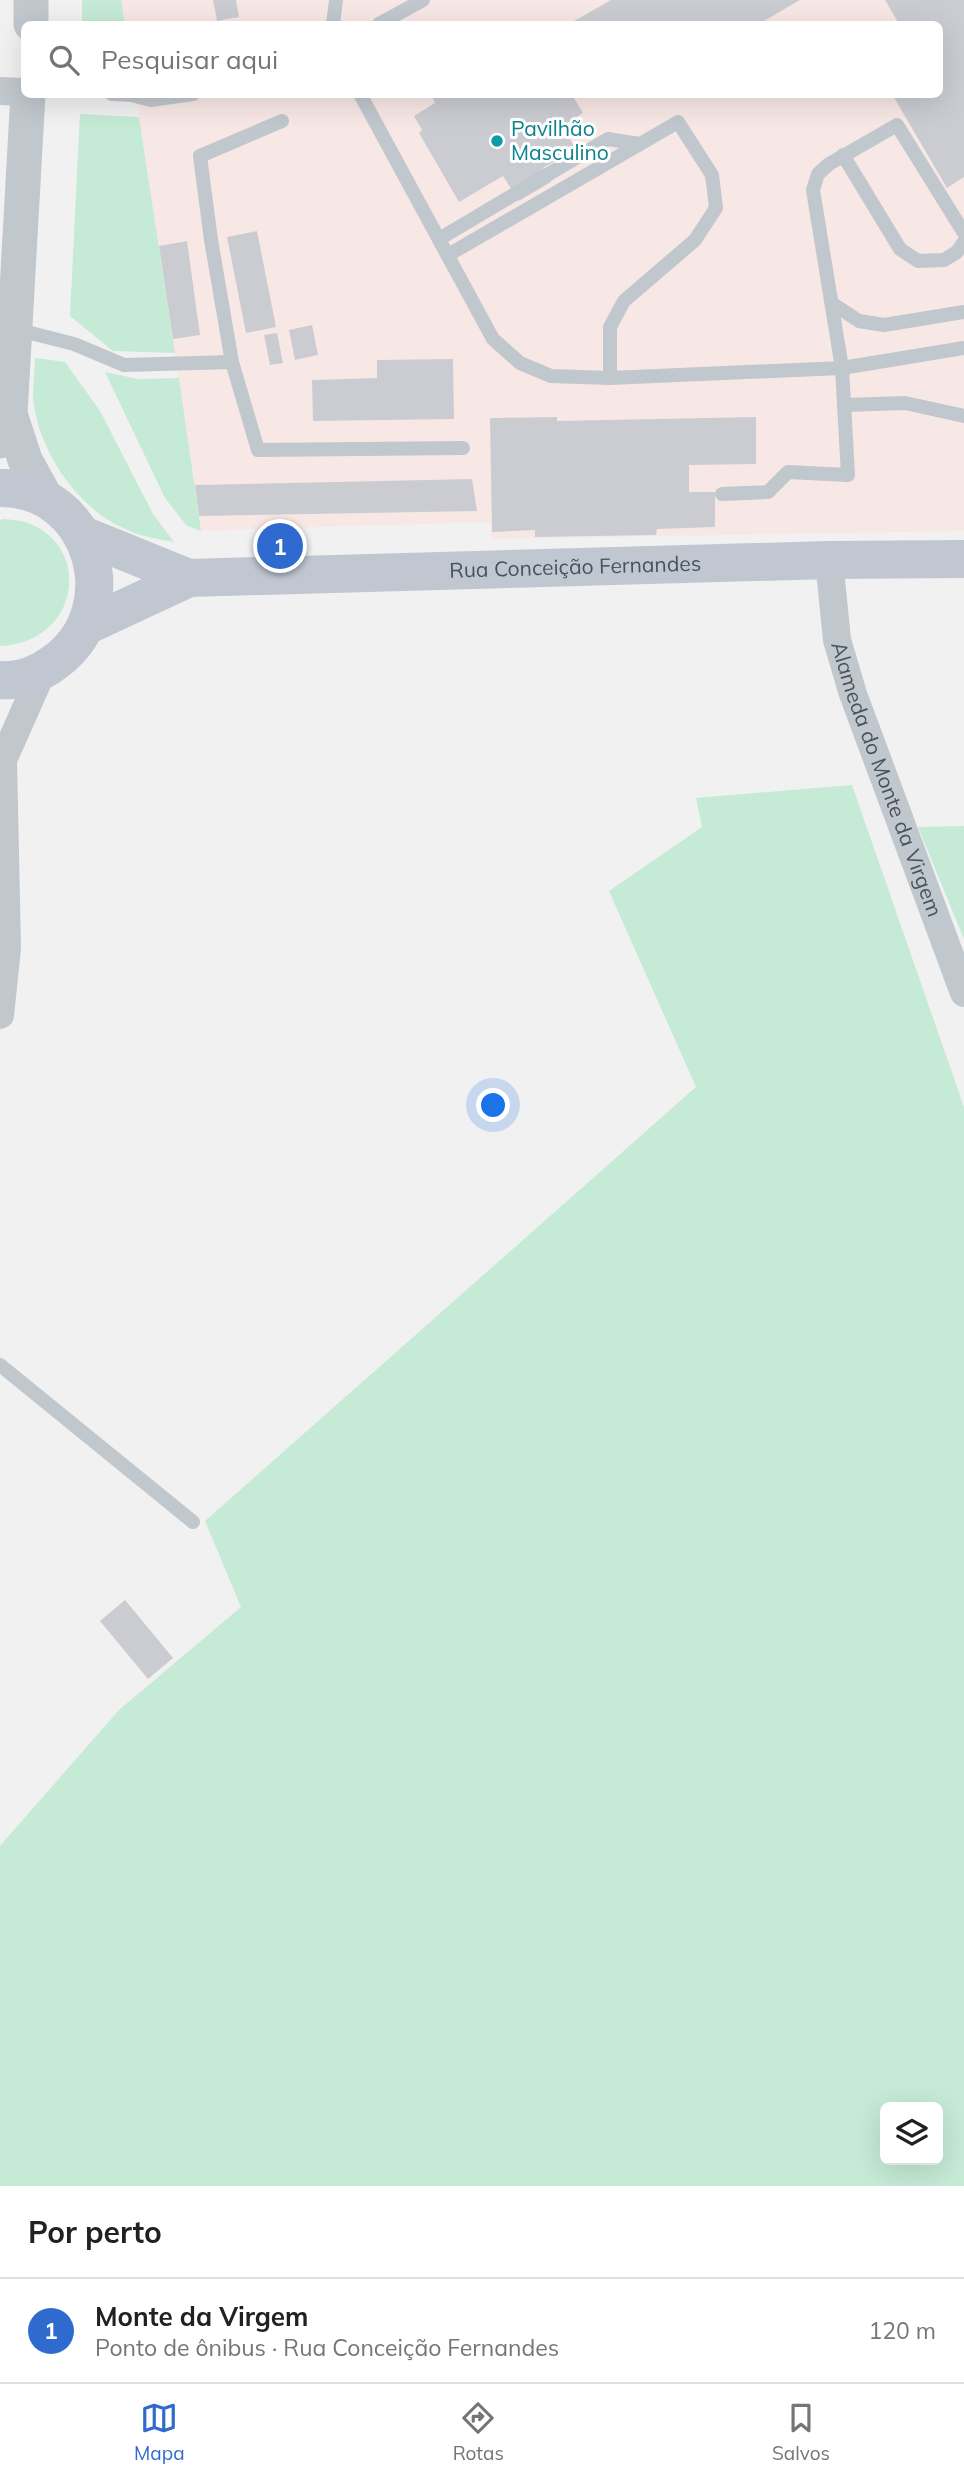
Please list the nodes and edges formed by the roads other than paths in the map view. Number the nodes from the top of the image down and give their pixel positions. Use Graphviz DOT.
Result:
graph roads {
  1 [pos="31,0"];
  2 [pos="336,0"];
  3 [pos="391,0"];
  4 [pos="423,0"];
  5 [pos="400,13"];
  6 [pos="31,21"];
  7 [pos="333,21"];
  8 [pos="385,21"];
  9 [pos="0,92"];
  10 [pos="21,93"];
  11 [pos="26,98"];
  12 [pos="143,98"];
  13 [pos="165,98"];
  14 [pos="362,98"];
  15 [pos="282,121"];
  16 [pos="639,144"];
  17 [pos="843,155"];
  18 [pos="964,233"];
  19 [pos="439,239"];
  20 [pos="964,242"];
  21 [pos="448,254"];
  22 [pos="833,304"];
  23 [pos="964,312"];
  24 [pos="15,329"];
  25 [pos="964,348"];
  26 [pos="232,362"];
  27 [pos="842,368"];
  28 [pos="610,378"];
  29 [pos="844,405"];
  30 [pos="964,416"];
  31 [pos="5,427"];
  32 [pos="463,448"];
  33 [pos="0,488"];
  34 [pos="722,494"];
  35 [pos="47,500"];
  36 [pos="82,535"];
  37 [pos="964,559"];
  38 [pos="829,560"];
  39 [pos="189,578"];
  40 [pos="86,626"];
  41 [pos="41,672"];
  42 [pos="0,680"];
  43 [pos="1,756"];
  44 [pos="964,993"];
  45 [pos="0,1015"];
  46 [pos="0,1365"];
  47 [pos="193,1522"];
  1 -- 6 [label="street"];
  2 -- 7 [label="lane"];
  3 -- 5 [label="lane"];
  4 -- 5 [label="lane"];
  5 -- 8 [label="lane"];
  9 -- 10 [label="street"];
  11 -- 24 [label="street"];
  12 -- 13 [label="lane"];
  14 -- 19 [label="lane"];
  15 -- 26 [label="lane"];
  16 -- 19 [label="lane"];
  16 -- 21 [label="lane"];
  16 -- 28 [label="lane"];
  17 -- 18 [label="lane"];
  17 -- 20 [label="lane"];
  17 -- 22 [label="lane"];
  19 -- 21 [label="lane"];
  21 -- 28 [label="lane"];
  22 -- 23 [label="lane"];
  22 -- 27 [label="lane"];
  24 -- 26 [label="lane"];
  24 -- 31 [label="street"];
  25 -- 27 [label="lane"];
  26 -- 32 [label="lane"];
  27 -- 28 [label="lane"];
  27 -- 29 [label="lane"];
  29 -- 30 [label="lane"];
  29 -- 34 [label="lane"];
  31 -- 35 [label="street"];
  33 -- 35 [label="main road"];
  35 -- 36 [label="main road"];
  36 -- 39 [label="main road, Rua Conceição Fernandes"];
  36 -- 40 [label="main road"];
  37 -- 38 [label="main road, Rua Conceição Fernandes"];
  38 -- 39 [label="main road, Rua Conceição Fernandes"];
  38 -- 44 [label="street, Alameda do Monte da Virgem"];
  39 -- 40 [label="main road, Rua Conceição Fernandes"];
  40 -- 41 [label="main road"];
  41 -- 42 [label="main road"];
  41 -- 43 [label="street"];
  43 -- 45 [label="street"];
  46 -- 47 [label="lane"];
}
